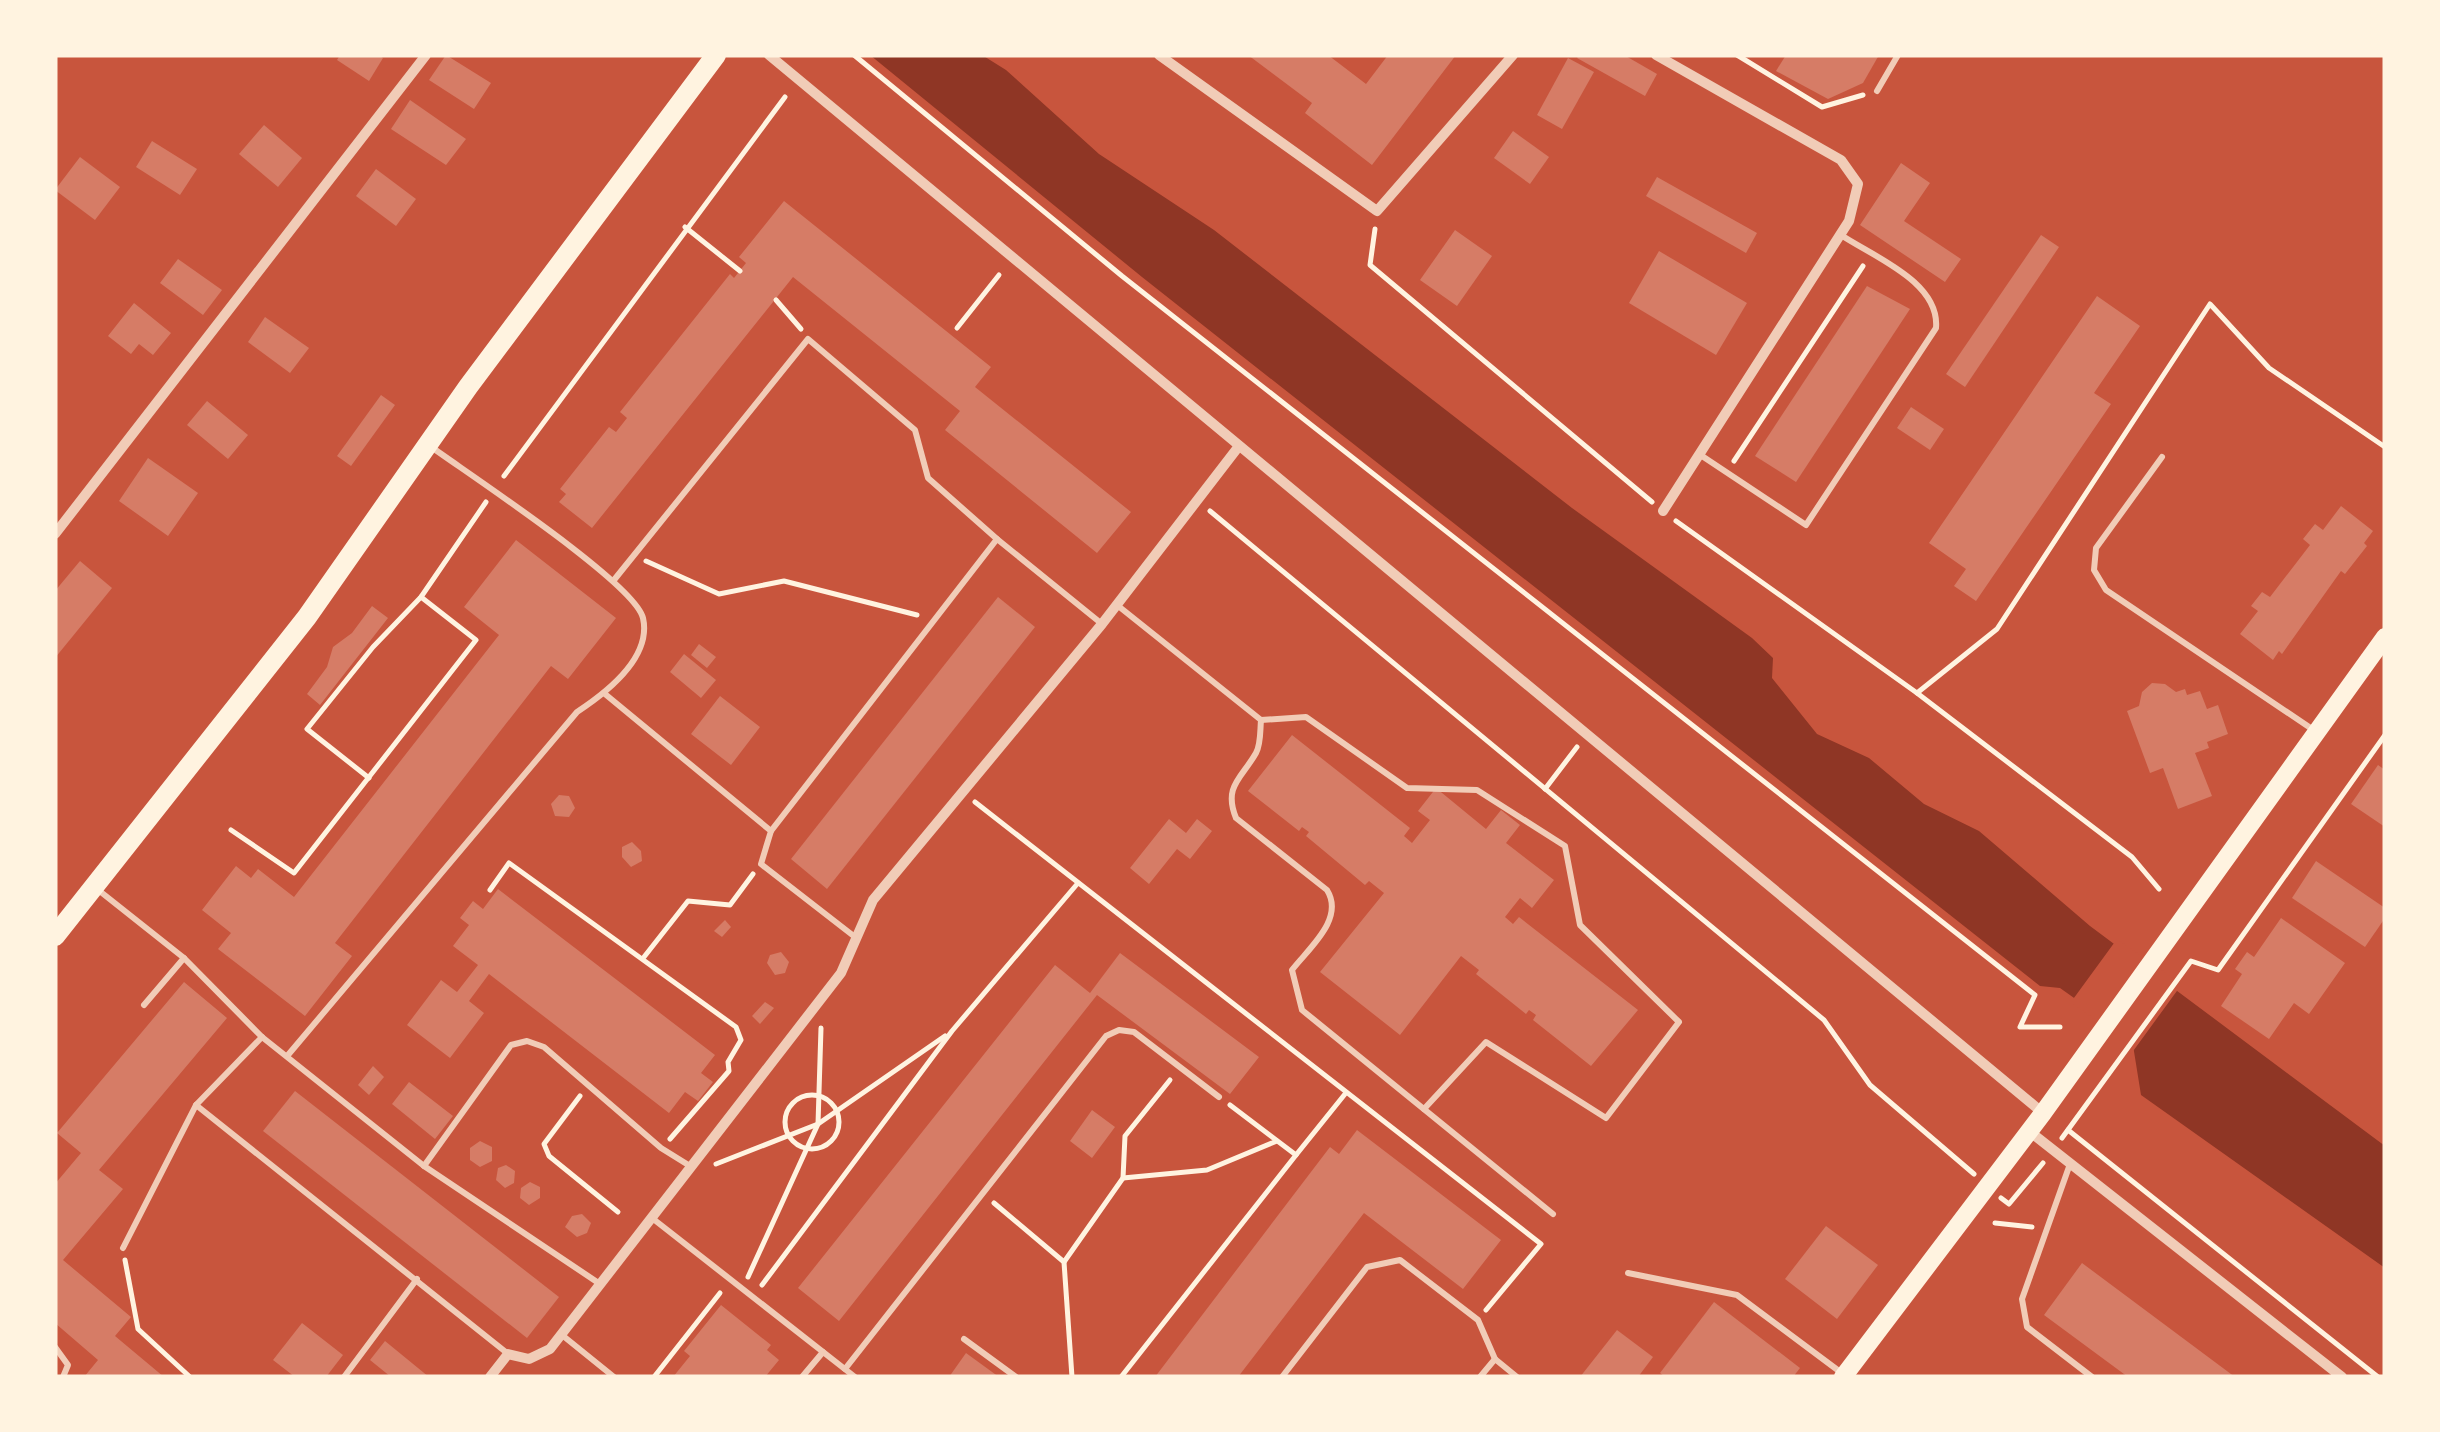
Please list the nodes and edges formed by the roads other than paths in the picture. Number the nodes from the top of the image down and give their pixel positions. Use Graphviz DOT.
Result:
graph roads {
  1 [pos="426,55"];
  2 [pos="716,55"];
  3 [pos="769,55"];
  4 [pos="1159,55"];
  5 [pos="1513,55"];
  6 [pos="1656,55"];
  7 [pos="1898,55"];
  8 [pos="1877,91"];
  9 [pos="1840,234"];
  10 [pos="429,445"];
  11 [pos="1239,446"];
  12 [pos="1699,454"];
  13 [pos="2162,457"];
  14 [pos="1663,511"];
  15 [pos="55,534"];
  16 [pos="997,539"];
  17 [pos="614,580"];
  18 [pos="1116,605"];
  19 [pos="1102,624"];
  20 [pos="2385,637"];
  21 [pos="605,694"];
  22 [pos="1261,720"];
  23 [pos="2316,732"];
  24 [pos="772,831"];
  25 [pos="96,888"];
  26 [pos="55,936"];
  27 [pos="854,937"];
  28 [pos="184,958"];
  29 [pos="144,1005"];
  30 [pos="262,1037"];
  31 [pos="288,1055"];
  32 [pos="1219,1097"];
  33 [pos="196,1105"];
  34 [pos="1424,1109"];
  35 [pos="2042,1113"];
  36 [pos="2029,1131"];
  37 [pos="2070,1163"];
  38 [pos="424,1166"];
  39 [pos="690,1166"];
  40 [pos="1553,1214"];
  41 [pos="651,1217"];
  42 [pos="122,1248"];
  43 [pos="1628,1273"];
  44 [pos="417,1279"];
  45 [pos="600,1284"];
  46 [pos="561,1334"];
  47 [pos="964,1340"];
  48 [pos="55,1347"];
  49 [pos="823,1352"];
  50 [pos="508,1354"];
  51 [pos="1495,1359"];
  52 [pos="845,1369"];
  53 [pos="1844,1376"];
  54 [pos="63,1377"];
  55 [pos="344,1377"];
  56 [pos="490,1377"];
  57 [pos="614,1377"];
  58 [pos="802,1377"];
  59 [pos="854,1377"];
  60 [pos="1016,1377"];
  61 [pos="1282,1377"];
  62 [pos="1480,1377"];
  63 [pos="1517,1377"];
  64 [pos="2092,1377"];
  65 [pos="2342,1377"];
  1 -- 15 [label="street"];
  2 -- 10 [label="main road"];
  3 -- 11 [label="street"];
  4 -- 5 [label="street"];
  6 -- 9 [label="street"];
  7 -- 8 [label="lane"];
  9 -- 12 [label="street"];
  9 -- 12 [label="lane"];
  10 -- 17 [label="lane"];
  10 -- 25 [label="main road"];
  11 -- 18 [label="street"];
  11 -- 35 [label="street"];
  12 -- 14 [label="street"];
  13 -- 23 [label="lane"];
  16 -- 17 [label="lane"];
  16 -- 19 [label="lane"];
  16 -- 24 [label="lane"];
  17 -- 21 [label="lane"];
  18 -- 19 [label="street"];
  18 -- 22 [label="lane"];
  19 -- 27 [label="street"];
  20 -- 23 [label="main road"];
  21 -- 24 [label="lane"];
  21 -- 31 [label="lane"];
  22 -- 34 [label="lane"];
  22 -- 34 [label="lane"];
  23 -- 35 [label="main road"];
  24 -- 27 [label="lane"];
  25 -- 26 [label="main road"];
  25 -- 28 [label="lane"];
  27 -- 39 [label="street"];
  28 -- 29 [label="lane"];
  28 -- 30 [label="lane"];
  30 -- 31 [label="lane"];
  30 -- 33 [label="lane"];
  31 -- 38 [label="lane"];
  32 -- 52 [label="lane"];
  33 -- 42 [label="lane"];
  33 -- 44 [label="lane"];
  34 -- 40 [label="lane"];
  35 -- 36 [label="main road"];
  36 -- 37 [label="street"];
  36 -- 53 [label="main road"];
  37 -- 64 [label="lane"];
  37 -- 65 [label="street"];
  38 -- 39 [label="lane"];
  38 -- 45 [label="lane"];
  39 -- 41 [label="street"];
  41 -- 45 [label="street"];
  41 -- 49 [label="lane"];
  43 -- 53 [label="lane"];
  44 -- 50 [label="lane"];
  44 -- 55 [label="lane"];
  45 -- 46 [label="street"];
  46 -- 50 [label="street"];
  46 -- 57 [label="lane"];
  47 -- 60 [label="lane"];
  48 -- 54 [label="lane"];
  49 -- 52 [label="lane"];
  49 -- 58 [label="lane"];
  50 -- 56 [label="street"];
  51 -- 61 [label="lane"];
  51 -- 62 [label="lane"];
  51 -- 63 [label="lane"];
  52 -- 59 [label="lane"];
}
